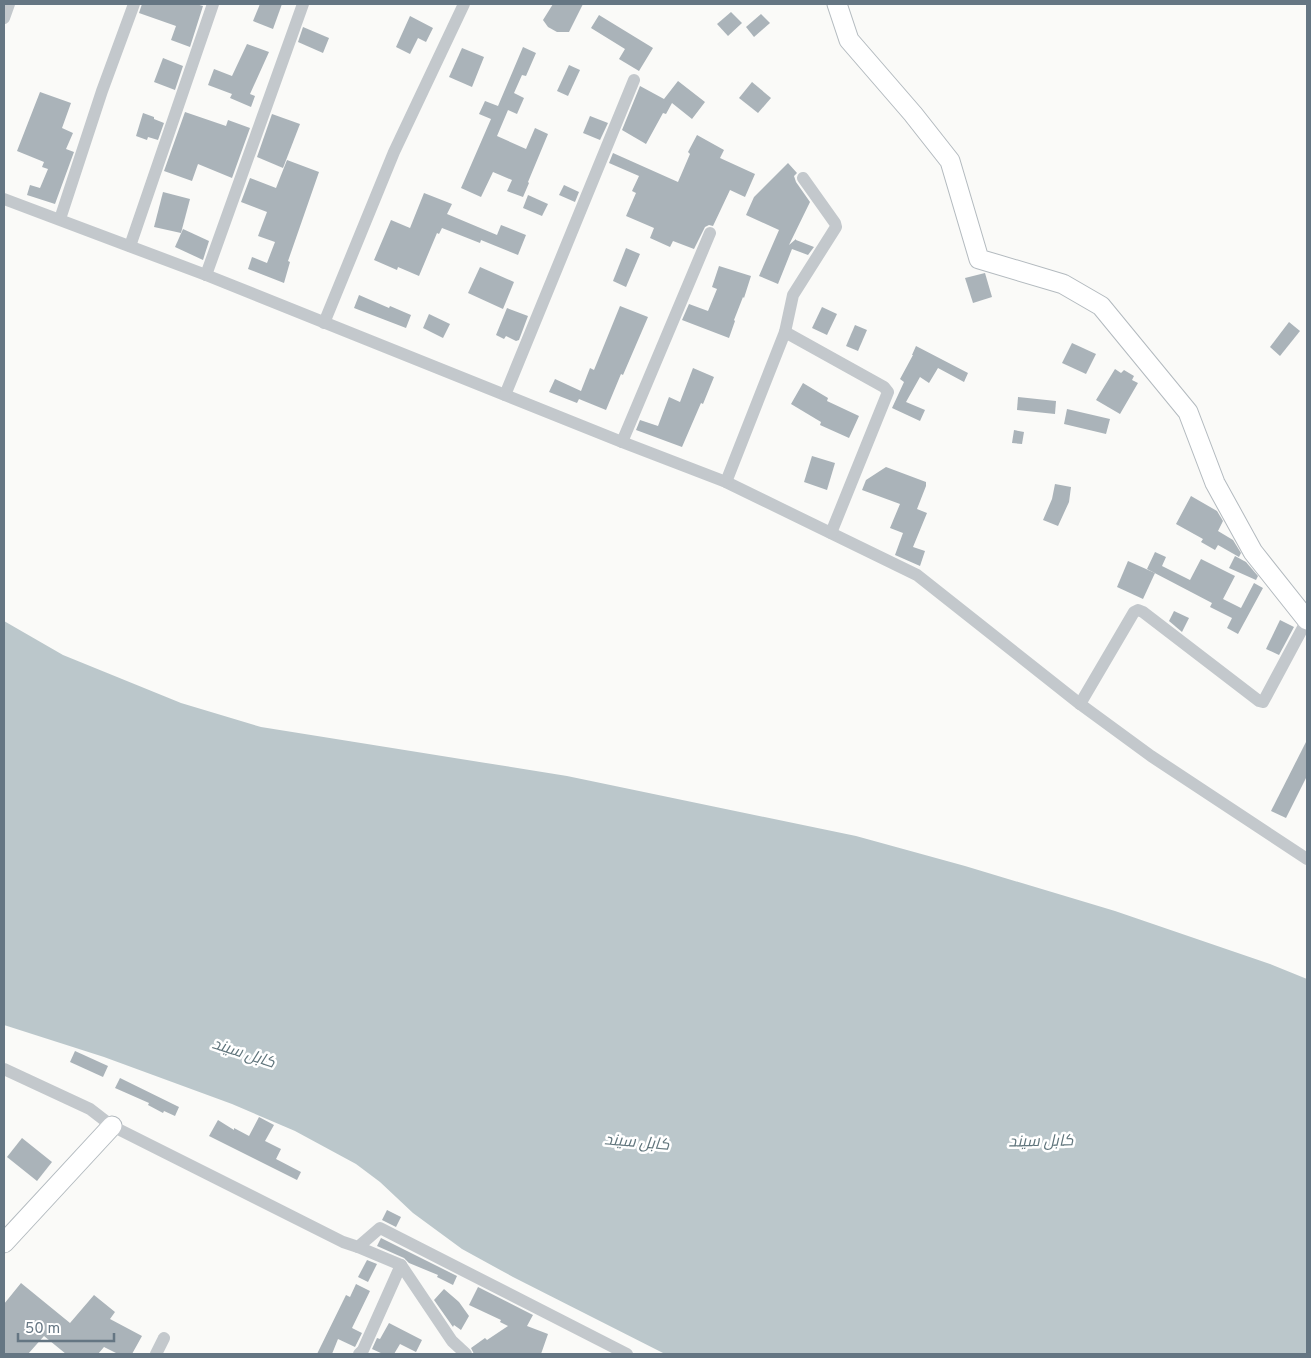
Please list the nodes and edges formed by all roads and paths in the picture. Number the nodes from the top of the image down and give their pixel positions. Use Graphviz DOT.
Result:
graph roads {
  1 [pos="9,4"];
  2 [pos="134,4"];
  3 [pos="213,4"];
  4 [pos="303,4"];
  5 [pos="464,4"];
  6 [pos="837,4"];
  7 [pos="4,18"];
  8 [pos="634,80"];
  9 [pos="803,178"];
  10 [pos="4,199"];
  11 [pos="60,219"];
  12 [pos="710,233"];
  13 [pos="130,246"];
  14 [pos="206,275"];
  15 [pos="324,323"];
  16 [pos="785,332"];
  17 [pos="505,395"];
  18 [pos="622,442"];
  19 [pos="726,482"];
  20 [pos="831,533"];
  21 [pos="1307,620"];
  22 [pos="1080,704"];
  23 [pos="1307,859"];
  24 [pos="4,1069"];
  25 [pos="112,1126"];
  26 [pos="4,1243"];
  27 [pos="358,1247"];
  28 [pos="401,1265"];
  29 [pos="164,1338"];
  30 [pos="156,1354"];
  31 [pos="359,1354"];
  32 [pos="466,1354"];
  33 [pos="627,1354"];
  1 -- 7 [label="street"];
  2 -- 11 [label="street"];
  3 -- 13 [label="street"];
  4 -- 14 [label="street"];
  5 -- 15 [label="street"];
  6 -- 21 [label="street"];
  8 -- 17 [label="street"];
  9 -- 16 [label="street"];
  10 -- 11 [label="street"];
  11 -- 13 [label="street"];
  12 -- 18 [label="street"];
  13 -- 14 [label="street"];
  14 -- 15 [label="street"];
  15 -- 17 [label="street"];
  16 -- 19 [label="street"];
  16 -- 20 [label="street"];
  17 -- 18 [label="street"];
  18 -- 19 [label="street"];
  19 -- 20 [label="street"];
  20 -- 22 [label="street"];
  21 -- 22 [label="street"];
  22 -- 23 [label="street"];
  24 -- 25 [label="street"];
  25 -- 26 [label="street"];
  25 -- 27 [label="street"];
  27 -- 28 [label="street"];
  27 -- 33 [label="street"];
  28 -- 31 [label="street"];
  28 -- 32 [label="street"];
  29 -- 30 [label="street"];
}
